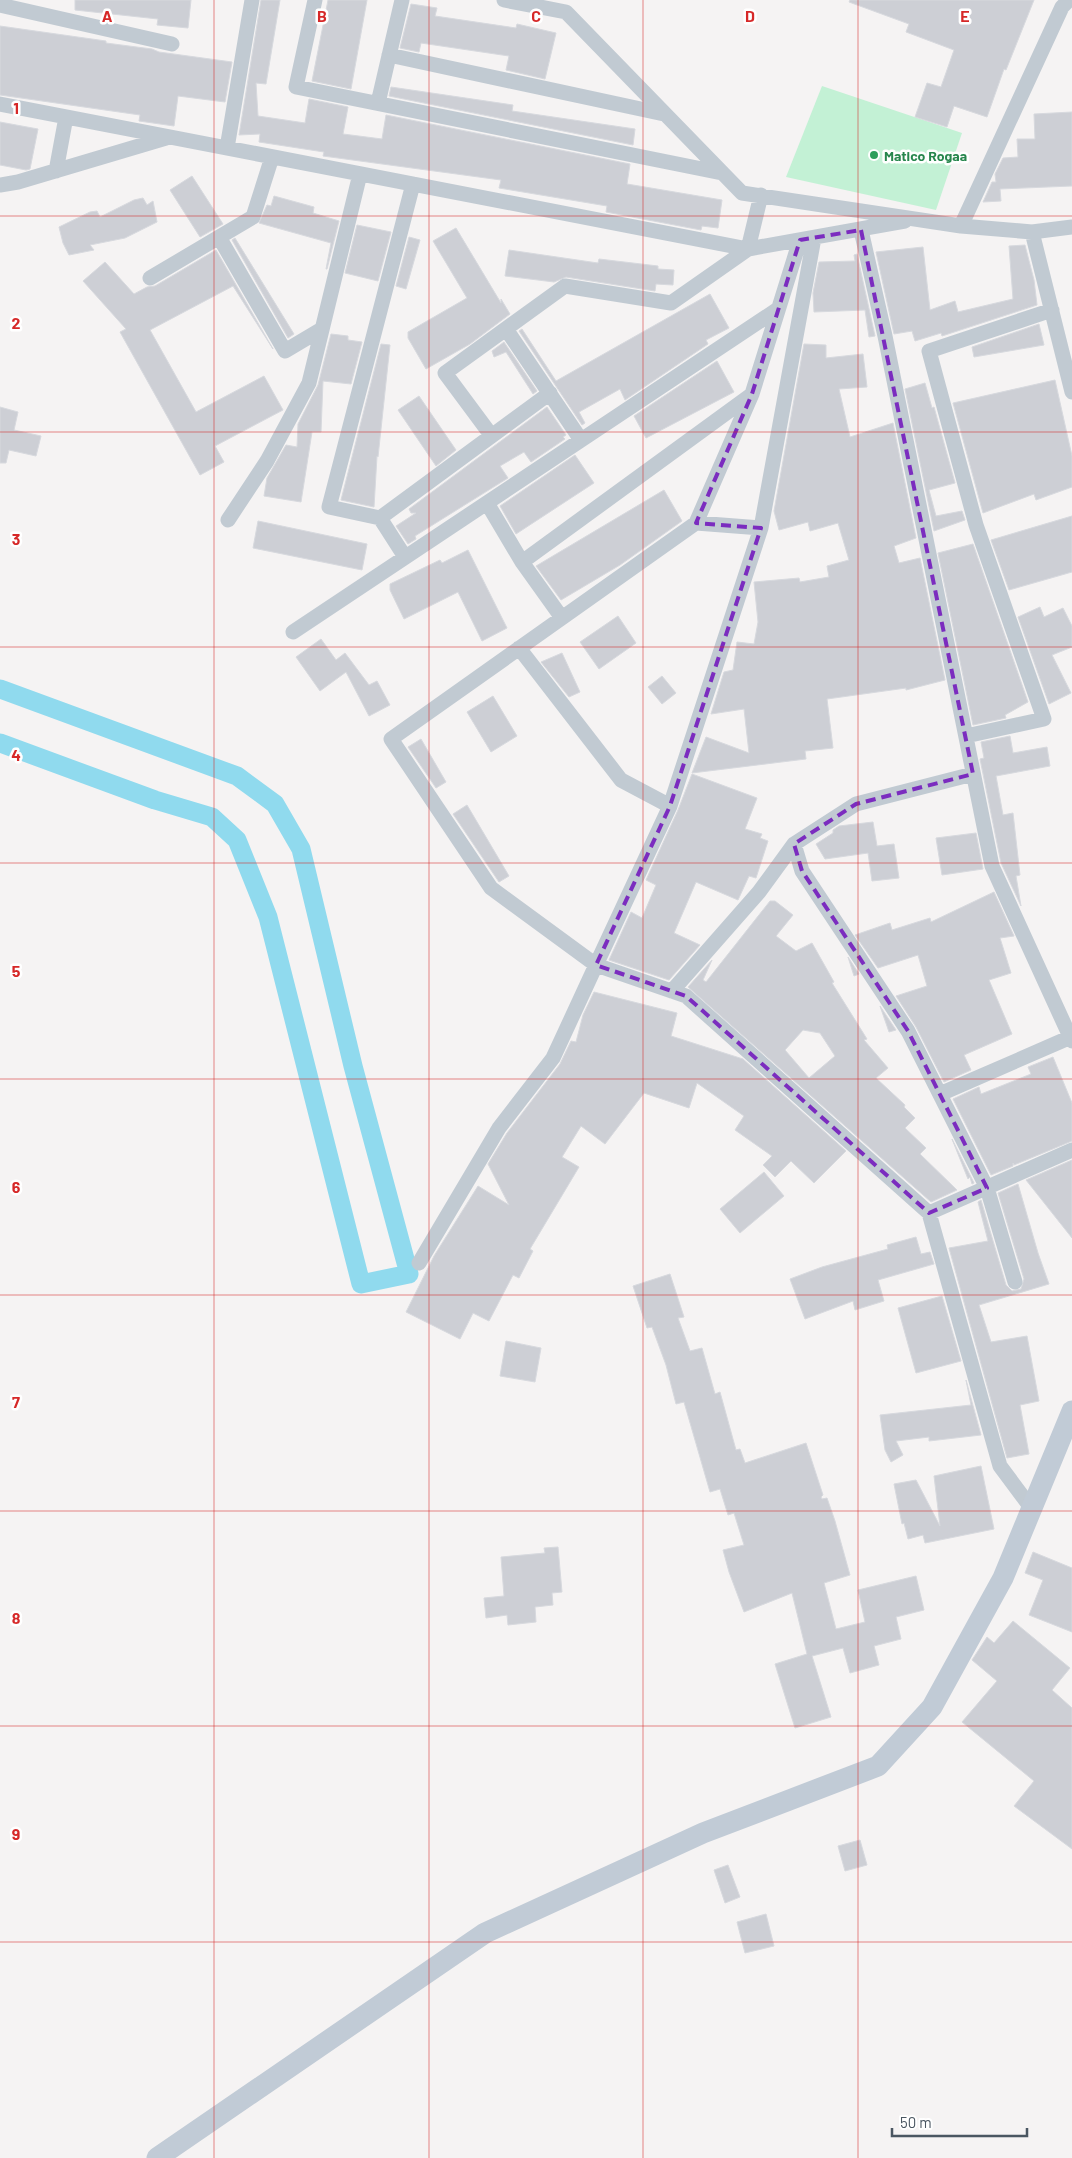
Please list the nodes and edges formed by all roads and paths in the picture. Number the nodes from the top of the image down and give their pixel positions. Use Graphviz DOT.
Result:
graph roads {
  1 [pos="252,0"];
  2 [pos="315,0"];
  3 [pos="402,0"];
  4 [pos="504,0"];
  5 [pos="1068,0"];
  6 [pos="0,5"];
  7 [pos="565,6"];
  8 [pos="172,44"];
  9 [pos="389,55"];
  10 [pos="0,104"];
  11 [pos="378,104"];
  12 [pos="664,114"];
  13 [pos="66,117"];
  14 [pos="170,137"];
  15 [pos="227,148"];
  16 [pos="272,157"];
  17 [pos="56,171"];
  18 [pos="722,172"];
  19 [pos="360,174"];
  20 [pos="413,184"];
  21 [pos="0,185"];
  22 [pos="760,196"];
  23 [pos="916,219"];
  24 [pos="960,226"];
  25 [pos="1072,227"];
  26 [pos="860,230"];
  27 [pos="1032,232"];
  28 [pos="219,237"];
  29 [pos="807,239"];
  30 [pos="748,249"];
  31 [pos="150,278"];
  32 [pos="778,309"];
  33 [pos="1052,310"];
  34 [pos="506,329"];
  35 [pos="322,330"];
  36 [pos="1072,392"];
  37 [pos="550,393"];
  38 [pos="752,394"];
  39 [pos="491,435"];
  40 [pos="582,440"];
  41 [pos="487,503"];
  42 [pos="380,518"];
  43 [pos="228,520"];
  44 [pos="696,523"];
  45 [pos="761,528"];
  46 [pos="405,558"];
  47 [pos="522,562"];
  48 [pos="562,618"];
  49 [pos="294,632"];
  50 [pos="519,648"];
  51 [pos="966,736"];
  52 [pos="974,774"];
  53 [pos="670,806"];
  54 [pos="794,844"];
  55 [pos="596,965"];
  56 [pos="672,991"];
  57 [pos="1071,1039"];
  58 [pos="940,1094"];
  59 [pos="1072,1150"];
  60 [pos="987,1188"];
  61 [pos="929,1213"];
  62 [pos="419,1263"];
  63 [pos="1015,1282"];
  64 [pos="1072,1411"];
  65 [pos="1032,1509"];
  66 [pos="157,2158"];
  1 -- 15 [label="street"];
  2 -- 11 [label="street"];
  3 -- 9 [label="street"];
  4 -- 7 [label="street"];
  5 -- 24 [label="street"];
  6 -- 8 [label="street"];
  7 -- 12 [label="street"];
  9 -- 11 [label="street"];
  9 -- 12 [label="street"];
  10 -- 13 [label="street"];
  11 -- 18 [label="street"];
  12 -- 18 [label="street"];
  13 -- 14 [label="street"];
  13 -- 17 [label="street"];
  14 -- 15 [label="street"];
  14 -- 17 [label="street"];
  15 -- 16 [label="street"];
  16 -- 19 [label="street"];
  16 -- 28 [label="street"];
  17 -- 21 [label="street"];
  18 -- 22 [label="street"];
  19 -- 20 [label="street"];
  19 -- 35 [label="street"];
  20 -- 30 [label="street"];
  20 -- 42 [label="street"];
  22 -- 23 [label="street"];
  22 -- 30 [label="street"];
  23 -- 24 [label="street"];
  23 -- 26 [label="street"];
  24 -- 27 [label="street"];
  25 -- 27 [label="street"];
  26 -- 29 [label="street"];
  26 -- 51 [label="street"];
  27 -- 33 [label="street"];
  28 -- 31 [label="street"];
  28 -- 35 [label="street"];
  29 -- 30 [label="street"];
  29 -- 32 [label="street"];
  29 -- 45 [label="street"];
  30 -- 34 [label="street"];
  32 -- 38 [label="street"];
  32 -- 40 [label="street"];
  33 -- 36 [label="street"];
  33 -- 51 [label="street"];
  34 -- 37 [label="street"];
  34 -- 39 [label="street"];
  35 -- 43 [label="street"];
  37 -- 39 [label="street"];
  37 -- 40 [label="street"];
  38 -- 44 [label="street"];
  38 -- 47 [label="street"];
  39 -- 42 [label="street"];
  40 -- 41 [label="street"];
  41 -- 46 [label="street"];
  41 -- 47 [label="street"];
  42 -- 46 [label="street"];
  44 -- 45 [label="street"];
  44 -- 48 [label="street"];
  45 -- 53 [label="street"];
  46 -- 49 [label="street"];
  47 -- 48 [label="street"];
  48 -- 50 [label="street"];
  50 -- 53 [label="street"];
  50 -- 55 [label="street"];
  51 -- 52 [label="street"];
  52 -- 54 [label="street"];
  52 -- 57 [label="street"];
  53 -- 55 [label="street"];
  54 -- 56 [label="street"];
  54 -- 58 [label="street"];
  55 -- 56 [label="street"];
  55 -- 62 [label="street"];
  56 -- 61 [label="street"];
  57 -- 58 [label="street"];
  58 -- 60 [label="street"];
  59 -- 60 [label="street"];
  60 -- 61 [label="street"];
  60 -- 63 [label="street"];
  61 -- 65 [label="street"];
  64 -- 65 [label="street"];
  65 -- 66 [label="street"];
}
